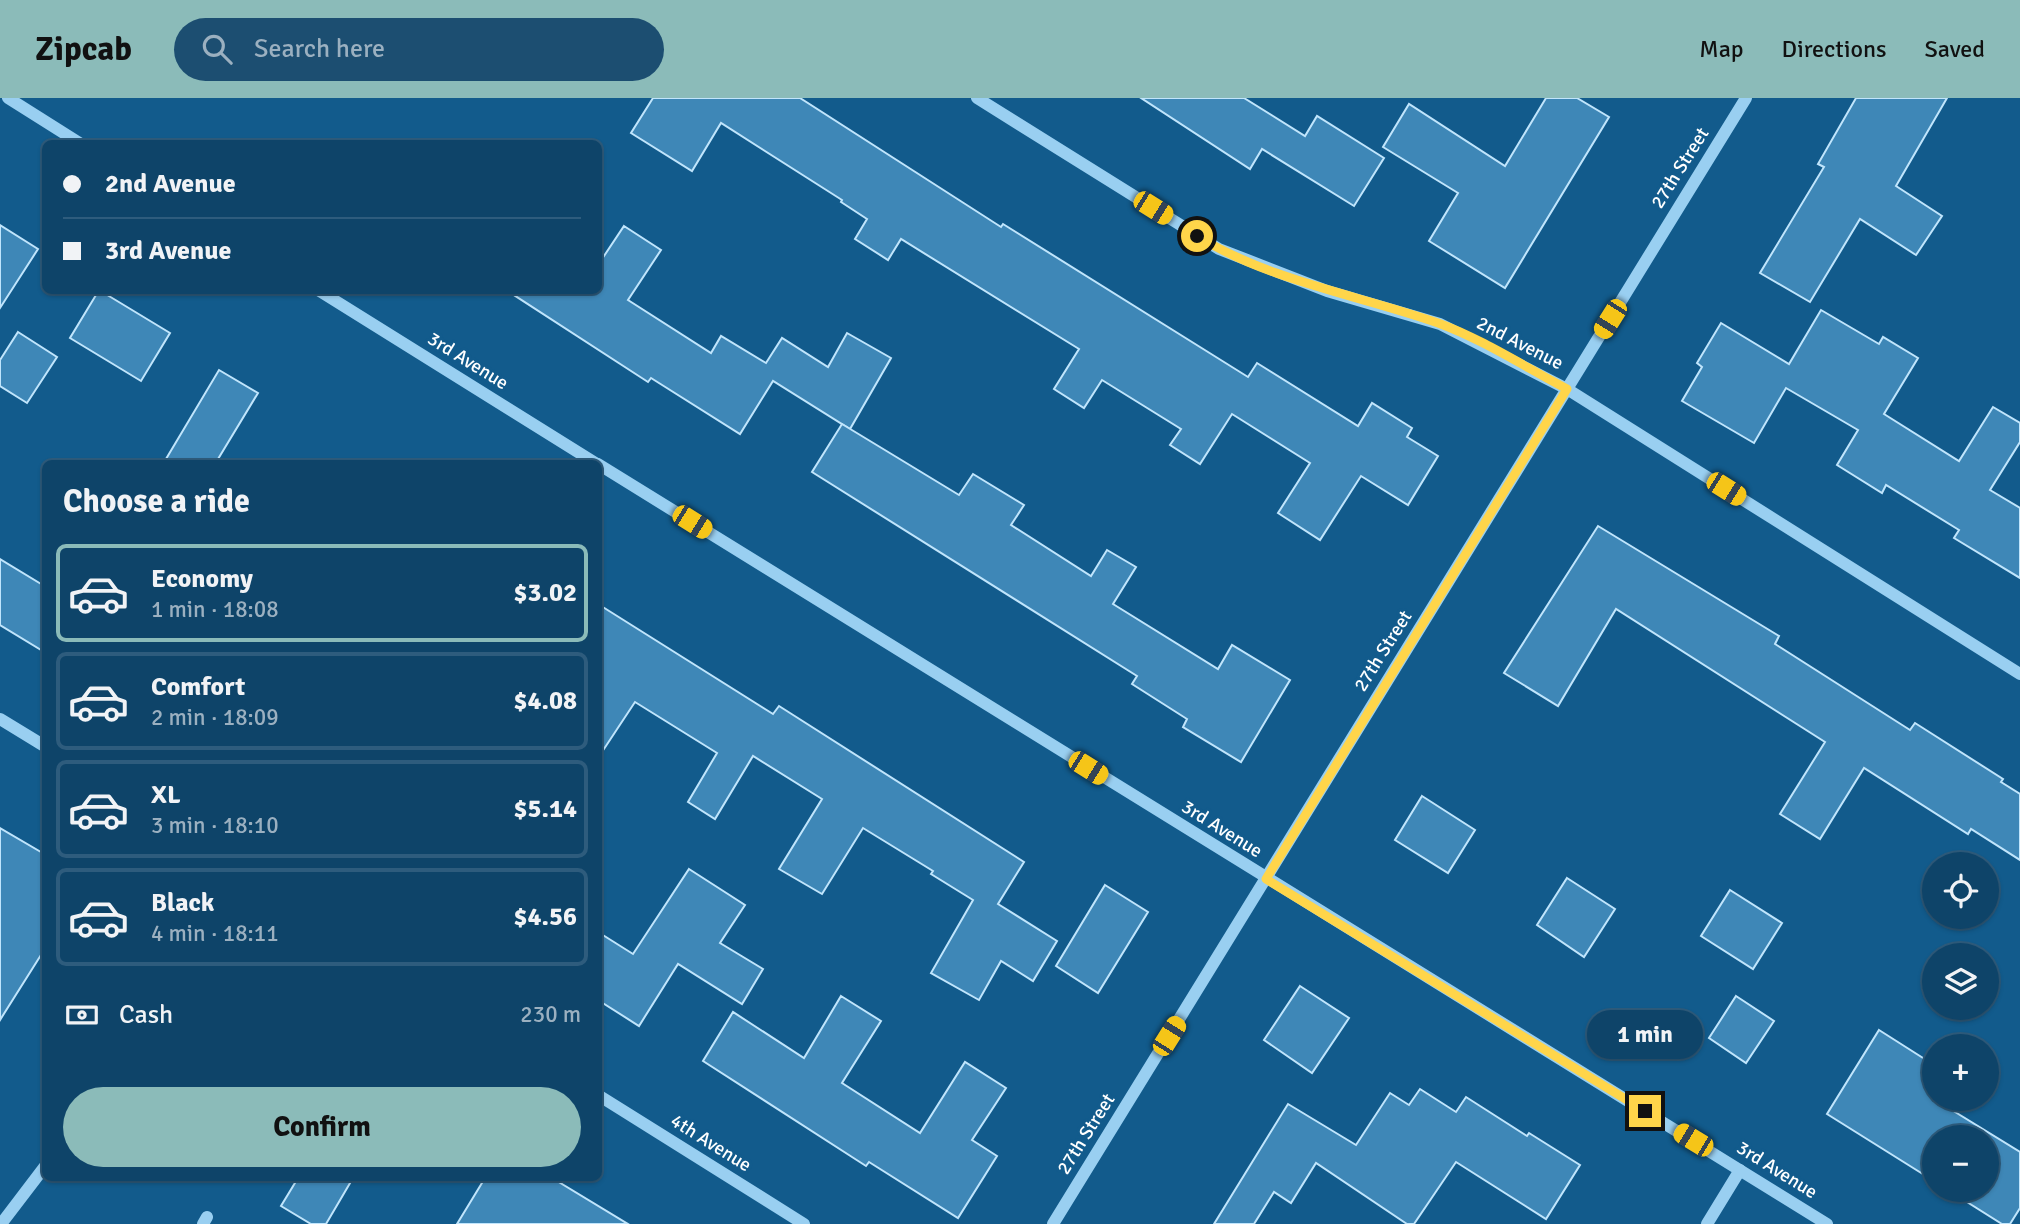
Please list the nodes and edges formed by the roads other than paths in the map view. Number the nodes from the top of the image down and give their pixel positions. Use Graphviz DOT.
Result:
graph roads {
  1 [pos="8,98"];
  2 [pos="977,98"];
  3 [pos="1746,98"];
  4 [pos="75,140"];
  5 [pos="324,294"];
  6 [pos="1567,389"];
  7 [pos="592,460"];
  8 [pos="602,466"];
  9 [pos="2020,674"];
  10 [pos="0,719"];
  11 [pos="42,745"];
  12 [pos="1266,879"];
  13 [pos="602,1098"];
  14 [pos="42,1170"];
  15 [pos="1740,1170"];
  16 [pos="1,1224"];
  17 [pos="804,1224"];
  18 [pos="1053,1224"];
  19 [pos="1707,1224"];
  20 [pos="1827,1224"];
  1 -- 4 [label="street"];
  2 -- 6 [label="street, 2nd Avenue"];
  3 -- 6 [label="street, 27th Street"];
  5 -- 7 [label="street, 3rd Avenue"];
  6 -- 9 [label="street, 2nd Avenue"];
  6 -- 12 [label="street, 27th Street"];
  8 -- 12 [label="street, 3rd Avenue"];
  10 -- 11 [label="street"];
  12 -- 15 [label="street, 3rd Avenue"];
  12 -- 18 [label="street, 27th Street"];
  13 -- 17 [label="street, 4th Avenue"];
  14 -- 16 [label="street"];
  15 -- 19 [label="street"];
  15 -- 20 [label="street, 3rd Avenue"];
}
